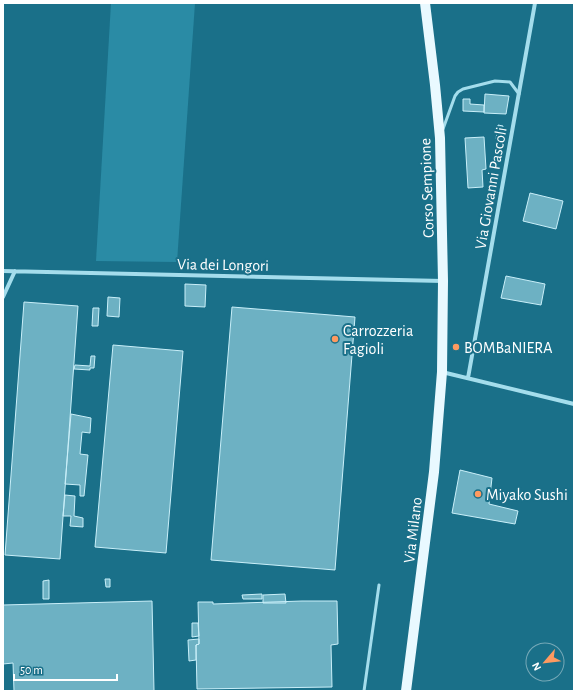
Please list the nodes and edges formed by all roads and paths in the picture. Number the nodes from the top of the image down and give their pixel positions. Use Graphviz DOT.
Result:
graph roads {
  1 [pos="426,3"];
  2 [pos="535,3"];
  3 [pos="519,94"];
  4 [pos="440,138"];
  5 [pos="3,271"];
  6 [pos="15,271"];
  7 [pos="443,281"];
  8 [pos="3,297"];
  9 [pos="442,372"];
  10 [pos="468,378"];
  11 [pos="574,404"];
  12 [pos="379,585"];
  13 [pos="364,691"];
  14 [pos="406,691"];
  1 -- 4 [label="main road, Corso Sempione"];
  2 -- 3 [label="street, Via Giovanni Pascoli"];
  3 -- 4 [label="lane"];
  3 -- 10 [label="street, Via Giovanni Pascoli"];
  4 -- 7 [label="main road, Corso Sempione"];
  5 -- 6 [label="street, Via dei Longori"];
  6 -- 7 [label="street, Via dei Longori"];
  6 -- 8 [label="street"];
  7 -- 9 [label="main road, Corso Sempione"];
  9 -- 10 [label="street"];
  9 -- 14 [label="main road, Via Milano"];
  10 -- 11 [label="street"];
  12 -- 13 [label="lane"];
}
